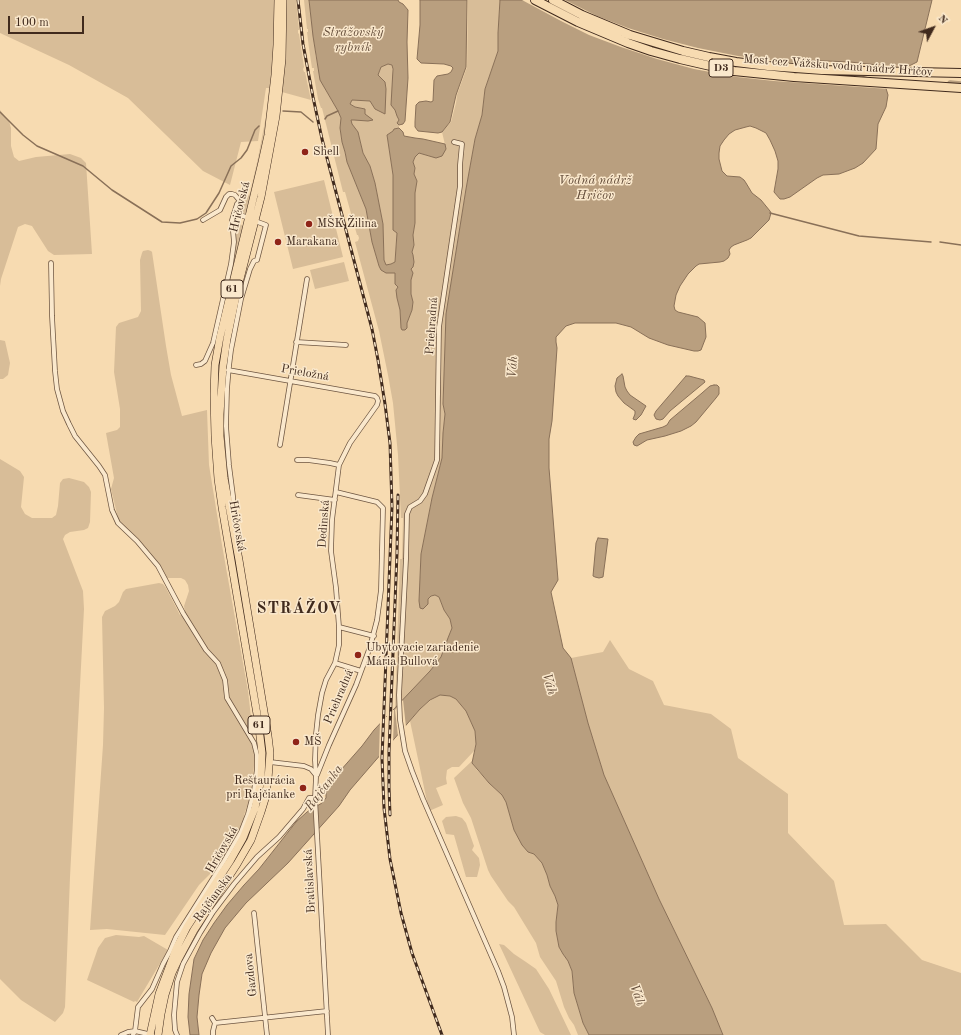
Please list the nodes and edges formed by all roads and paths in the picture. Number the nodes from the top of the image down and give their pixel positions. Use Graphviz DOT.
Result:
graph roads {
  1 [pos="278,0"];
  2 [pos="283,0"];
  3 [pos="535,0"];
  4 [pos="553,0"];
  5 [pos="961,73"];
  6 [pos="961,88"];
  7 [pos="454,142"];
  8 [pos="234,214"];
  9 [pos="249,218"];
  10 [pos="203,220"];
  11 [pos="255,221"];
  12 [pos="250,260"];
  13 [pos="51,262"];
  14 [pos="307,279"];
  15 [pos="296,342"];
  16 [pos="346,345"];
  17 [pos="196,365"];
  18 [pos="228,370"];
  19 [pos="290,381"];
  20 [pos="377,398"];
  21 [pos="280,445"];
  22 [pos="297,460"];
  23 [pos="339,465"];
  24 [pos="336,492"];
  25 [pos="298,495"];
  26 [pos="335,500"];
  27 [pos="234,533"];
  28 [pos="340,627"];
  29 [pos="374,636"];
  30 [pos="335,663"];
  31 [pos="361,671"];
  32 [pos="270,762"];
  33 [pos="316,777"];
  34 [pos="315,798"];
  35 [pos="254,913"];
  36 [pos="327,1011"];
  37 [pos="212,1018"];
  38 [pos="265,1018"];
  39 [pos="215,1023"];
  40 [pos="134,1033"];
  41 [pos="121,1035"];
  42 [pos="150,1035"];
  43 [pos="158,1035"];
  44 [pos="177,1035"];
  45 [pos="213,1035"];
  46 [pos="267,1035"];
  47 [pos="328,1035"];
  48 [pos="514,1035"];
  1 -- 9 [label="main road, Hričovská / 61"];
  2 -- 11 [label="main road, Hričovská / 61"];
  3 -- 6 [label="highway, Most cez Vážsku vodnú nádrž Hričov / D3"];
  4 -- 5 [label="highway, Most cez Vážsku vodnú nádrž Hričov / D3"];
  7 -- 48 [label="street, Priehradná"];
  8 -- 9 [label="street"];
  8 -- 10 [label="street"];
  8 -- 17 [label="street"];
  9 -- 11 [label="street"];
  9 -- 42 [label="main road, Hričovská / 61"];
  11 -- 12 [label="main road, Hričovská / 61"];
  11 -- 12 [label="street, Hričovská"];
  12 -- 18 [label="street, Hričovská"];
  12 -- 27 [label="main road, Hričovská / 61"];
  13 -- 40 [label="street, Hričovská"];
  14 -- 15 [label="street"];
  15 -- 16 [label="street"];
  15 -- 19 [label="street"];
  18 -- 19 [label="street, Prieložná"];
  18 -- 27 [label="street, Hričovská"];
  19 -- 20 [label="street, Prieložná"];
  19 -- 21 [label="street"];
  20 -- 23 [label="street, Dedinská"];
  22 -- 23 [label="street"];
  23 -- 24 [label="street, Dedinská"];
  24 -- 26 [label="street, Dedinská"];
  24 -- 29 [label="street, Priehradná"];
  25 -- 26 [label="street"];
  26 -- 28 [label="street, Dedinská"];
  27 -- 32 [label="main road, Hričovská / 61"];
  28 -- 29 [label="street"];
  28 -- 30 [label="street, Dedinská"];
  29 -- 31 [label="street, Priehradná"];
  30 -- 31 [label="street"];
  30 -- 33 [label="street, Dedinská"];
  31 -- 33 [label="street, Priehradná"];
  32 -- 33 [label="street"];
  32 -- 43 [label="main road, Hričovská / 61"];
  33 -- 34 [label="street, Bratislavská"];
  34 -- 36 [label="street, Bratislavská"];
  34 -- 44 [label="street, Rajčianska"];
  35 -- 38 [label="street, Gazdova"];
  36 -- 38 [label="street"];
  36 -- 47 [label="street, Bratislavská"];
  37 -- 39 [label="street"];
  38 -- 39 [label="street"];
  38 -- 46 [label="street, Gazdova"];
  39 -- 45 [label="street"];
  40 -- 41 [label="street"];
  40 -- 42 [label="street"];
}
